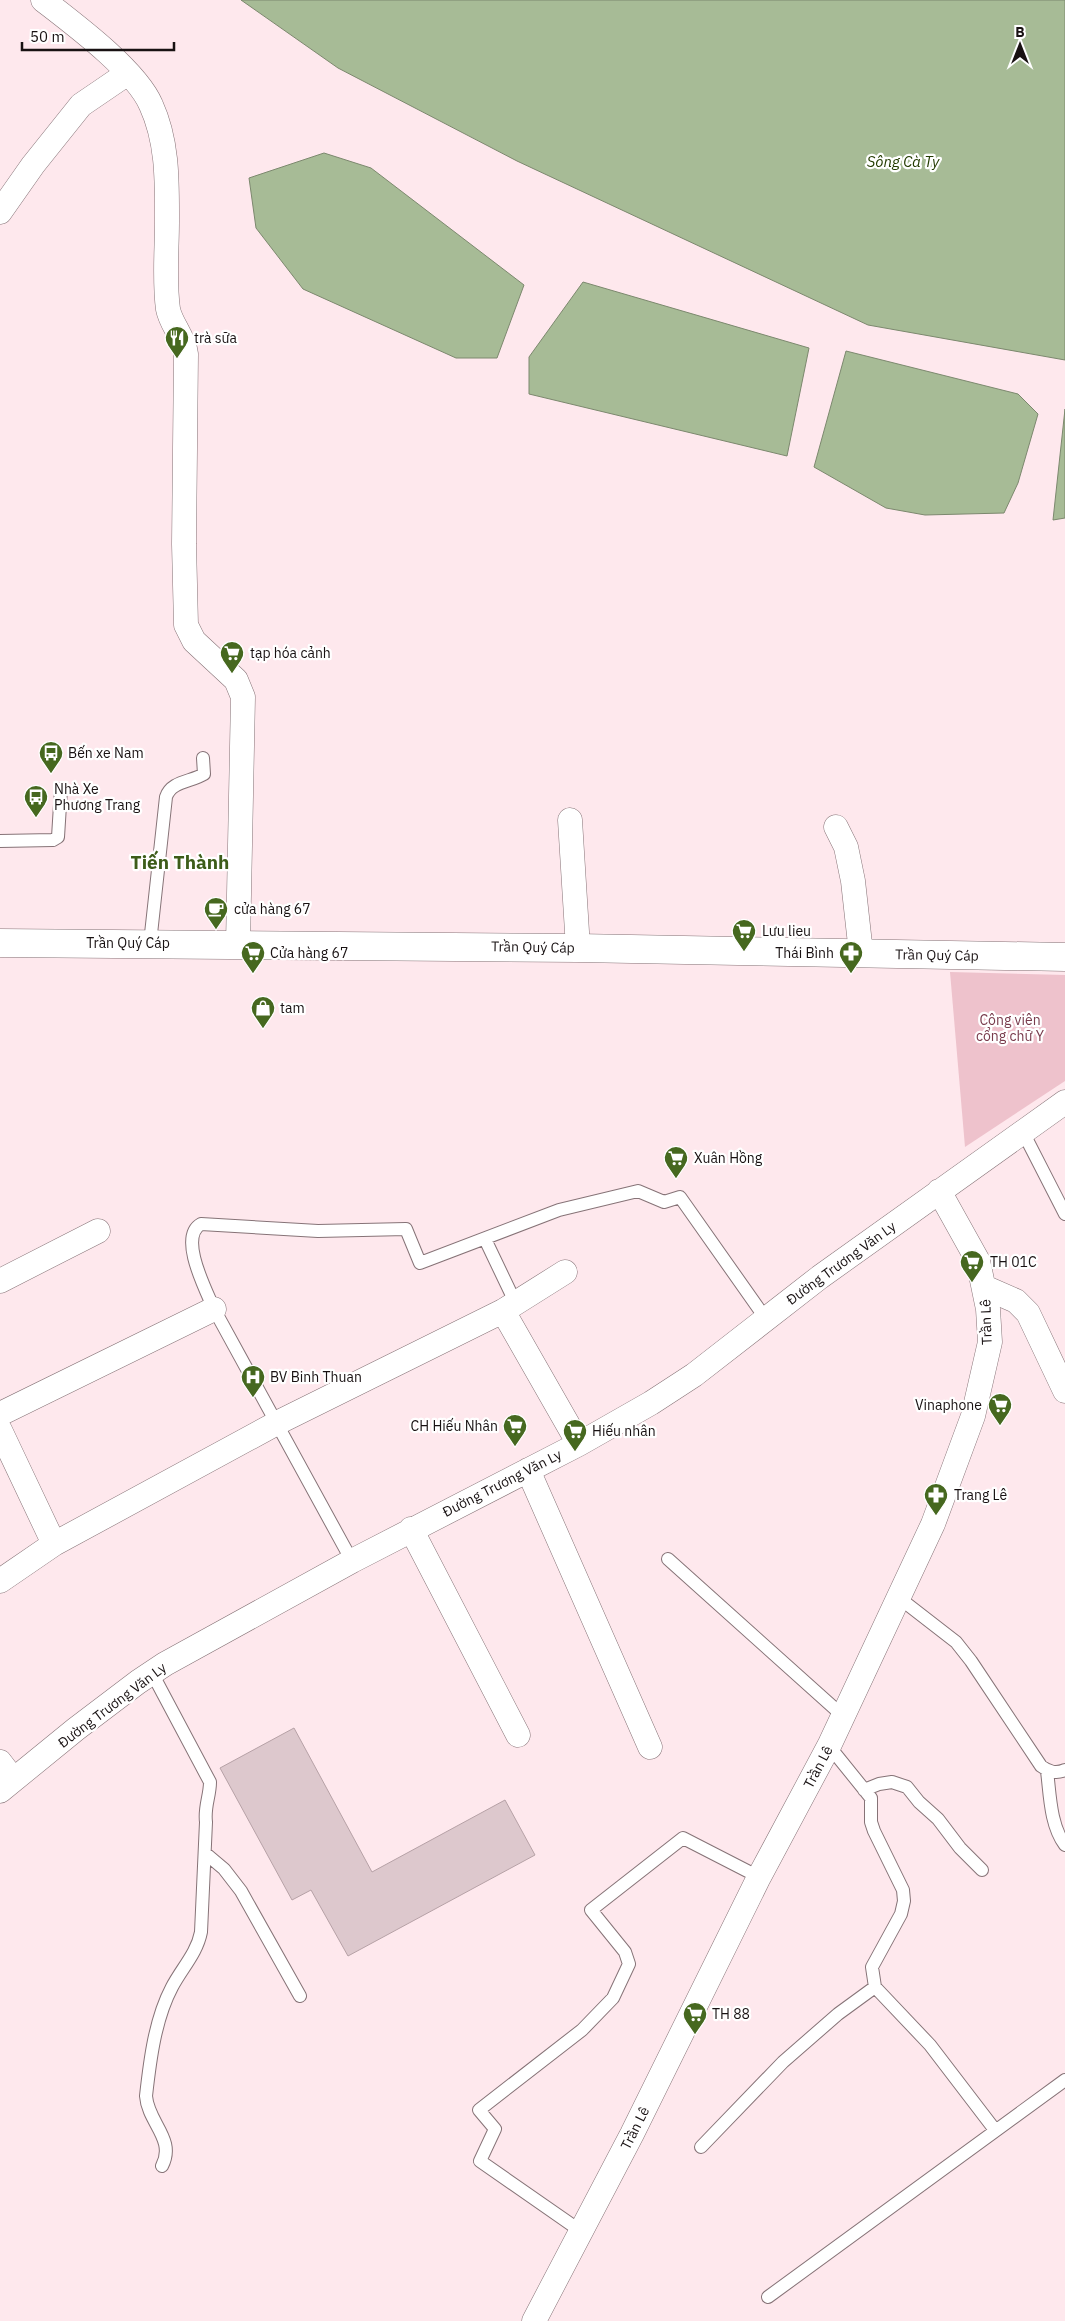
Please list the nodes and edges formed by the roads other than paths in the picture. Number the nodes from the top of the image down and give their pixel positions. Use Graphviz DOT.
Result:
graph roads {
  1 [pos="43,0"];
  2 [pos="128,73"];
  3 [pos="0,212"];
  4 [pos="204,758"];
  5 [pos="61,789"];
  6 [pos="570,820"];
  7 [pos="836,826"];
  8 [pos="0,841"];
  9 [pos="0,943"];
  10 [pos="150,943"];
  11 [pos="238,944"];
  12 [pos="578,948"];
  13 [pos="861,953"];
  14 [pos="1065,957"];
  15 [pos="1065,1102"];
  16 [pos="1023,1132"];
  17 [pos="939,1191"];
  18 [pos="1065,1214"];
  19 [pos="98,1231"];
  20 [pos="485,1239"];
  21 [pos="564,1272"];
  22 [pos="0,1282"];
  23 [pos="984,1287"];
  24 [pos="510,1307"];
  25 [pos="214,1309"];
  26 [pos="766,1319"];
  27 [pos="1065,1391"];
  28 [pos="0,1414"];
  29 [pos="277,1423"];
  30 [pos="0,1430"];
  31 [pos="579,1444"];
  32 [pos="528,1470"];
  33 [pos="411,1530"];
  34 [pos="54,1544"];
  35 [pos="668,1559"];
  36 [pos="352,1561"];
  37 [pos="0,1581"];
  38 [pos="898,1598"];
  39 [pos="152,1673"];
  40 [pos="843,1716"];
  41 [pos="518,1735"];
  42 [pos="829,1746"];
  43 [pos="650,1747"];
  44 [pos="1065,1770"];
  45 [pos="1047,1771"];
  46 [pos="4,1777"];
  47 [pos="864,1790"];
  48 [pos="1065,1845"];
  49 [pos="205,1853"];
  50 [pos="982,1870"];
  51 [pos="759,1877"];
  52 [pos="875,1986"];
  53 [pos="300,1996"];
  54 [pos="1065,2080"];
  55 [pos="995,2130"];
  56 [pos="701,2147"];
  57 [pos="162,2166"];
  58 [pos="582,2232"];
  59 [pos="768,2297"];
  60 [pos="534,2321"];
  1 -- 2 [label="street"];
  2 -- 3 [label="street"];
  2 -- 11 [label="street"];
  4 -- 10 [label="lane"];
  5 -- 8 [label="lane"];
  6 -- 12 [label="street"];
  7 -- 13 [label="street"];
  9 -- 10 [label="main road, Trần Quý Cáp"];
  10 -- 11 [label="main road, Trần Quý Cáp"];
  11 -- 12 [label="main road, Trần Quý Cáp"];
  12 -- 13 [label="main road, Trần Quý Cáp"];
  13 -- 14 [label="main road, Trần Quý Cáp"];
  15 -- 16 [label="street, Đường Trương Văn Ly"];
  16 -- 17 [label="street, Đường Trương Văn Ly"];
  16 -- 18 [label="lane"];
  17 -- 23 [label="street, Trần Lê"];
  17 -- 26 [label="street, Đường Trương Văn Ly"];
  19 -- 22 [label="street"];
  20 -- 24 [label="lane"];
  20 -- 25 [label="lane"];
  20 -- 26 [label="lane"];
  21 -- 24 [label="street"];
  23 -- 27 [label="street"];
  23 -- 38 [label="street, Trần Lê"];
  24 -- 29 [label="street"];
  24 -- 31 [label="street"];
  25 -- 28 [label="street"];
  25 -- 29 [label="lane"];
  26 -- 31 [label="street, Đường Trương Văn Ly"];
  29 -- 34 [label="street"];
  29 -- 36 [label="lane"];
  30 -- 34 [label="street"];
  31 -- 32 [label="street, Đường Trương Văn Ly"];
  32 -- 33 [label="street, Đường Trương Văn Ly"];
  32 -- 43 [label="street"];
  33 -- 36 [label="street, Đường Trương Văn Ly"];
  33 -- 41 [label="street"];
  34 -- 37 [label="street"];
  35 -- 40 [label="lane"];
  36 -- 39 [label="street, Đường Trương Văn Ly"];
  38 -- 40 [label="street, Trần Lê"];
  38 -- 45 [label="lane"];
  39 -- 46 [label="street, Đường Trương Văn Ly"];
  39 -- 49 [label="lane"];
  40 -- 42 [label="street, Trần Lê"];
  42 -- 47 [label="lane"];
  42 -- 51 [label="street, Trần Lê"];
  44 -- 45 [label="lane"];
  45 -- 48 [label="lane"];
  47 -- 50 [label="lane"];
  47 -- 52 [label="lane"];
  49 -- 53 [label="lane"];
  49 -- 57 [label="lane"];
  51 -- 58 [label="street, Trần Lê"];
  51 -- 58 [label="lane"];
  52 -- 55 [label="lane"];
  52 -- 56 [label="lane"];
  54 -- 55 [label="lane"];
  55 -- 59 [label="lane"];
  58 -- 60 [label="street, Trần Lê"];
}
